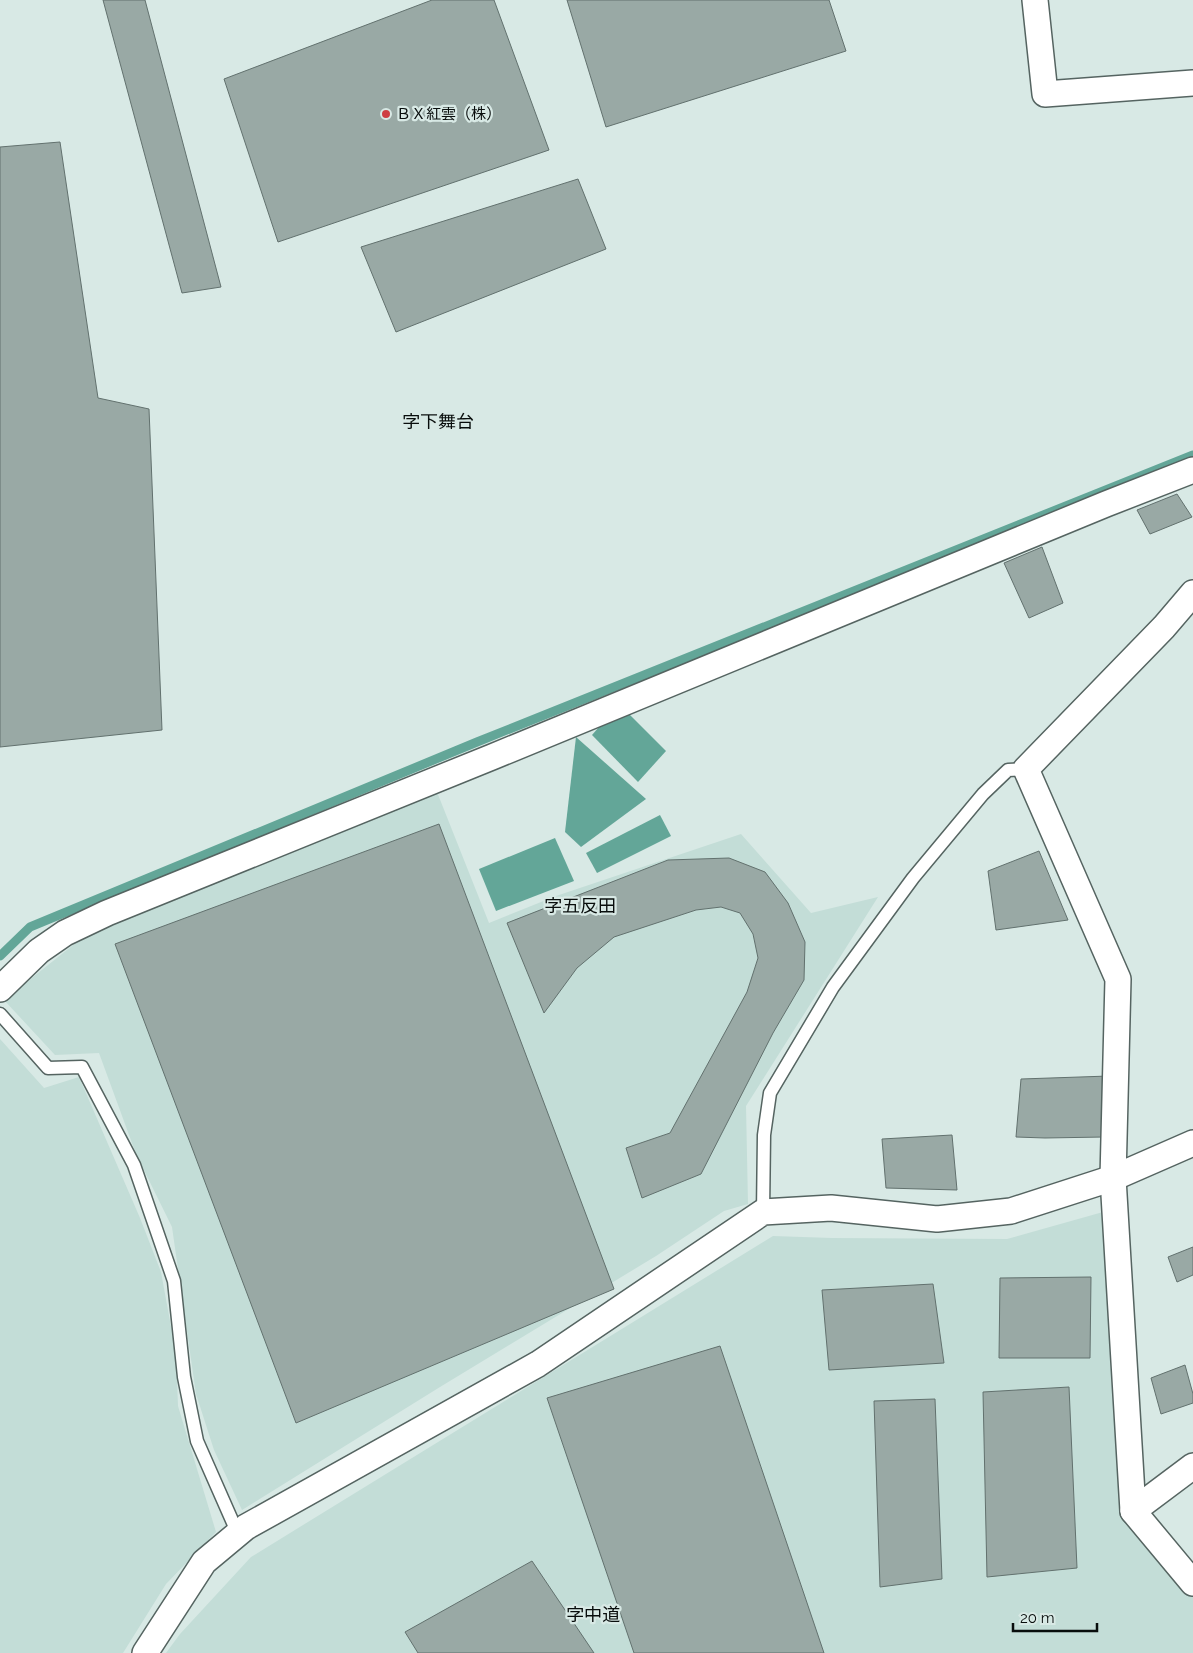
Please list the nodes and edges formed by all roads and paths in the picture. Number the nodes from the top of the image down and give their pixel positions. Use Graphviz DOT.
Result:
graph roads {
  1 [pos="1035,0"];
  2 [pos="1193,83"];
  3 [pos="1193,470"];
  4 [pos="1193,593"];
  5 [pos="1026,769"];
  6 [pos="0,989"];
  7 [pos="0,1014"];
  8 [pos="1193,1143"];
  9 [pos="1113,1178"];
  10 [pos="763,1212"];
  11 [pos="1193,1466"];
  12 [pos="1133,1511"];
  13 [pos="238,1534"];
  14 [pos="1193,1583"];
  15 [pos="145,1653"];
  1 -- 2 [label="street"];
  3 -- 6 [label="street"];
  4 -- 5 [label="street"];
  5 -- 9 [label="street"];
  5 -- 10 [label="lane"];
  7 -- 13 [label="lane"];
  8 -- 9 [label="street"];
  9 -- 10 [label="street"];
  9 -- 12 [label="street"];
  10 -- 13 [label="street"];
  11 -- 12 [label="street"];
  12 -- 14 [label="street"];
  13 -- 15 [label="street"];
}
